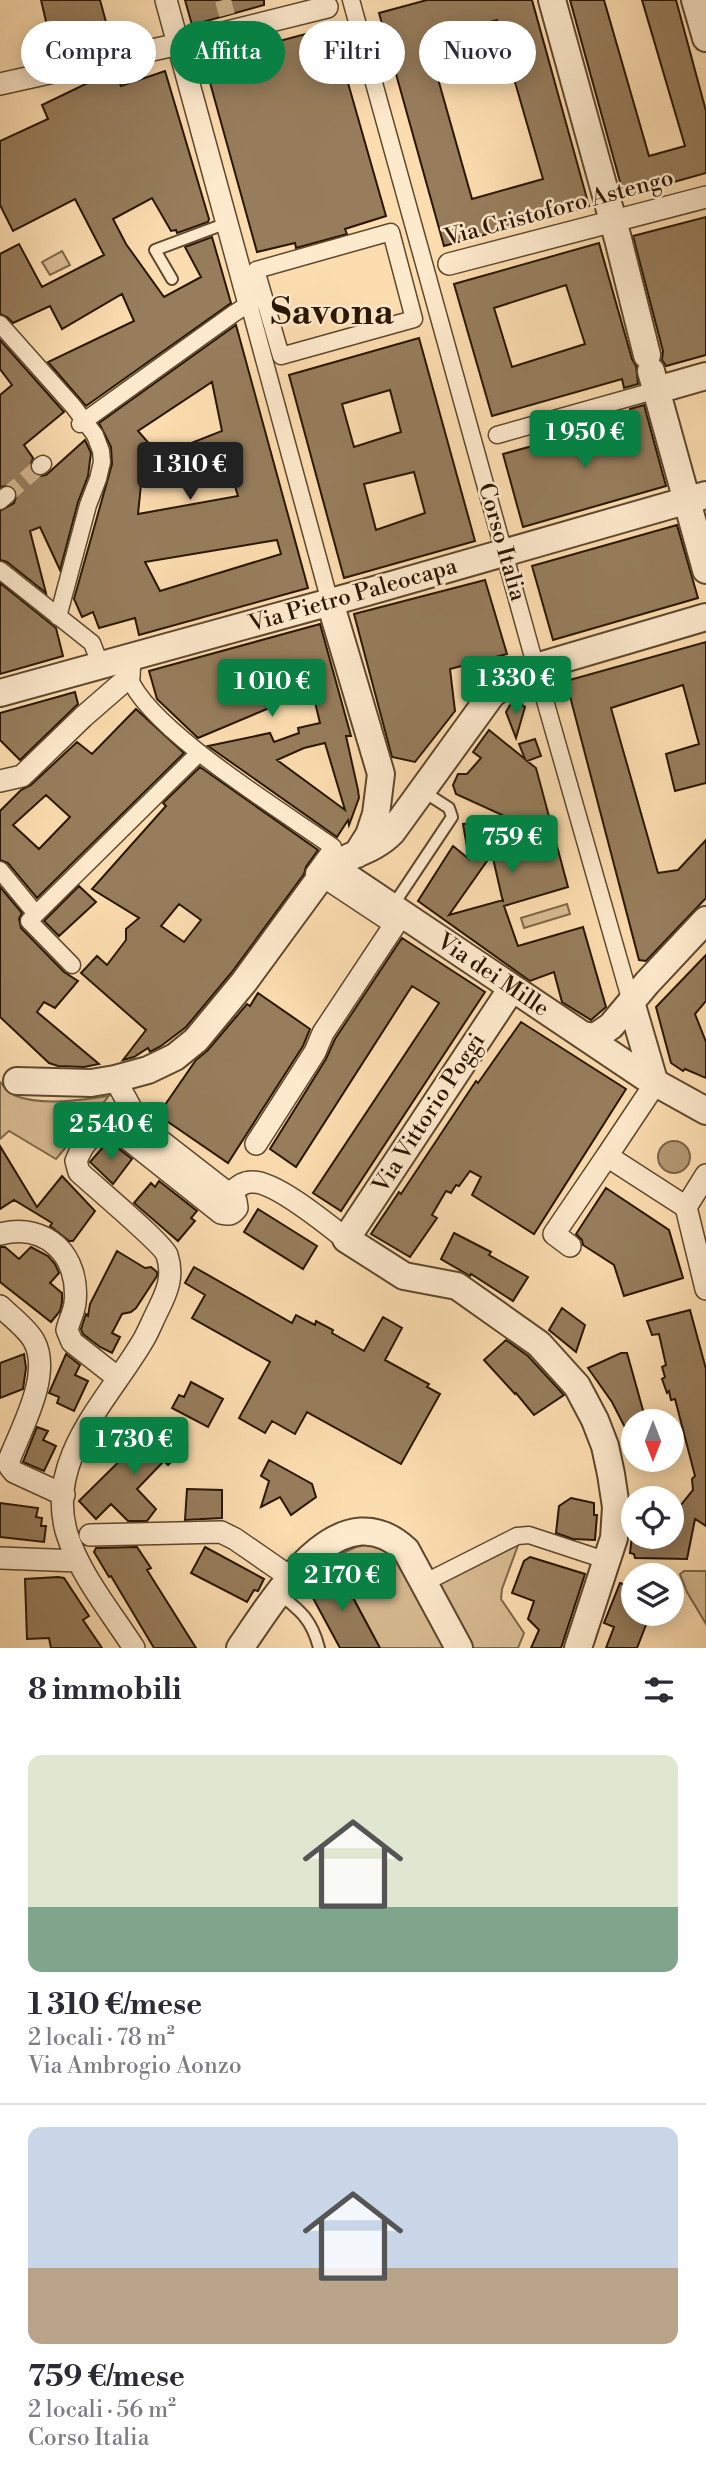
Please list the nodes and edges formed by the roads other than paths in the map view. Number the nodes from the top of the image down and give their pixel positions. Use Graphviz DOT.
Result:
graph roads {
  1 [pos="166,0"];
  2 [pos="351,0"];
  3 [pos="552,0"];
  4 [pos="695,0"];
  5 [pos="327,6"];
  6 [pos="172,21"];
  7 [pos="241,21"];
  8 [pos="706,38"];
  9 [pos="170,46"];
  10 [pos="0,83"];
  11 [pos="189,84"];
  12 [pos="706,197"];
  13 [pos="613,220"];
  14 [pos="227,223"];
  15 [pos="449,264"];
  16 [pos="426,271"];
  17 [pos="172,279"];
  18 [pos="256,300"];
  19 [pos="1,328"];
  20 [pos="652,372"];
  21 [pos="706,376"];
  22 [pos="82,422"];
  23 [pos="498,435"];
  24 [pos="696,497"];
  25 [pos="505,552"];
  26 [pos="0,570"];
  27 [pos="706,570"];
  28 [pos="330,602"];
  29 [pos="58,617"];
  30 [pos="706,617"];
  31 [pos="101,666"];
  32 [pos="130,667"];
  33 [pos="536,667"];
  34 [pos="0,693"];
  35 [pos="199,753"];
  36 [pos="0,782"];
  37 [pos="421,790"];
  38 [pos="335,861"];
  39 [pos="0,870"];
  40 [pos="396,916"];
  41 [pos="33,917"];
  42 [pos="706,920"];
  43 [pos="72,965"];
  44 [pos="512,988"];
  45 [pos="631,1002"];
  46 [pos="583,1035"];
  47 [pos="116,1079"];
  48 [pos="17,1082"];
  49 [pos="655,1084"];
  50 [pos="706,1111"];
  51 [pos="256,1144"];
  52 [pos="607,1156"];
  53 [pos="706,1175"];
  54 [pos="222,1200"];
  55 [pos="686,1207"];
  56 [pos="0,1234"];
  57 [pos="346,1239"];
  58 [pos="569,1246"];
  59 [pos="706,1289"];
  60 [pos="0,1306"];
  61 [pos="118,1378"];
  62 [pos="64,1495"];
  63 [pos="90,1535"];
  64 [pos="0,1558"];
  65 [pos="608,1561"];
  66 [pos="78,1562"];
  67 [pos="424,1583"];
  68 [pos="284,1585"];
  69 [pos="134,1648"];
  70 [pos="240,1648"];
  71 [pos="319,1648"];
  72 [pos="459,1648"];
  73 [pos="578,1648"];
  1 -- 6 [label="street"];
  2 -- 5 [label="street"];
  2 -- 16 [label="street, Corso Italia"];
  3 -- 13 [label="street"];
  4 -- 8 [label="street"];
  5 -- 7 [label="street"];
  9 -- 10 [label="street"];
  11 -- 14 [label="street"];
  12 -- 13 [label="street, Via Cristoforo Astengo"];
  13 -- 15 [label="street, Via Cristoforo Astengo"];
  13 -- 20 [label="street"];
  14 -- 17 [label="lane"];
  14 -- 18 [label="street"];
  15 -- 16 [label="street, Via Cristoforo Astengo"];
  16 -- 25 [label="street, Corso Italia"];
  18 -- 18 [label="street"];
  18 -- 22 [label="street"];
  18 -- 28 [label="street"];
  19 -- 22 [label="street"];
  20 -- 21 [label="street"];
  20 -- 23 [label="street"];
  20 -- 24 [label="street"];
  22 -- 29 [label="street"];
  24 -- 25 [label="street, Via Pietro Paleocapa"];
  24 -- 27 [label="street"];
  25 -- 28 [label="street, Via Pietro Paleocapa"];
  25 -- 33 [label="street, Corso Italia"];
  26 -- 29 [label="street"];
  28 -- 32 [label="street, Via Pietro Paleocapa"];
  28 -- 38 [label="street"];
  29 -- 31 [label="street"];
  30 -- 33 [label="street"];
  31 -- 32 [label="street, Via Pietro Paleocapa"];
  31 -- 34 [label="street, Via Pietro Paleocapa"];
  32 -- 35 [label="street"];
  32 -- 36 [label="street"];
  33 -- 37 [label="street"];
  33 -- 45 [label="street, Corso Italia"];
  35 -- 38 [label="street"];
  35 -- 41 [label="street"];
  37 -- 38 [label="street"];
  37 -- 40 [label="lane"];
  38 -- 40 [label="street, Via dei Mille"];
  38 -- 47 [label="street"];
  39 -- 41 [label="street"];
  40 -- 44 [label="street, Via dei Mille"];
  40 -- 51 [label="street"];
  41 -- 43 [label="street"];
  42 -- 45 [label="street"];
  44 -- 46 [label="street, Via dei Mille"];
  44 -- 57 [label="street, Via Vittorio Poggi"];
  45 -- 46 [label="street"];
  45 -- 49 [label="street, Corso Italia"];
  46 -- 49 [label="street, Via dei Mille"];
  47 -- 48 [label="street"];
  47 -- 54 [label="street"];
  49 -- 50 [label="street, Via dei Mille"];
  49 -- 52 [label="street"];
  52 -- 55 [label="street"];
  52 -- 58 [label="street"];
  53 -- 55 [label="street"];
  54 -- 57 [label="street"];
  54 -- 61 [label="street"];
  55 -- 59 [label="street"];
  56 -- 61 [label="street"];
  57 -- 65 [label="street"];
  60 -- 62 [label="street"];
  61 -- 62 [label="street"];
  62 -- 66 [label="street"];
  63 -- 68 [label="street"];
  64 -- 66 [label="street"];
  65 -- 67 [label="street"];
  65 -- 73 [label="street"];
  66 -- 69 [label="street"];
  67 -- 68 [label="street"];
  67 -- 72 [label="street"];
  68 -- 70 [label="street"];
  68 -- 71 [label="lane"];
}
